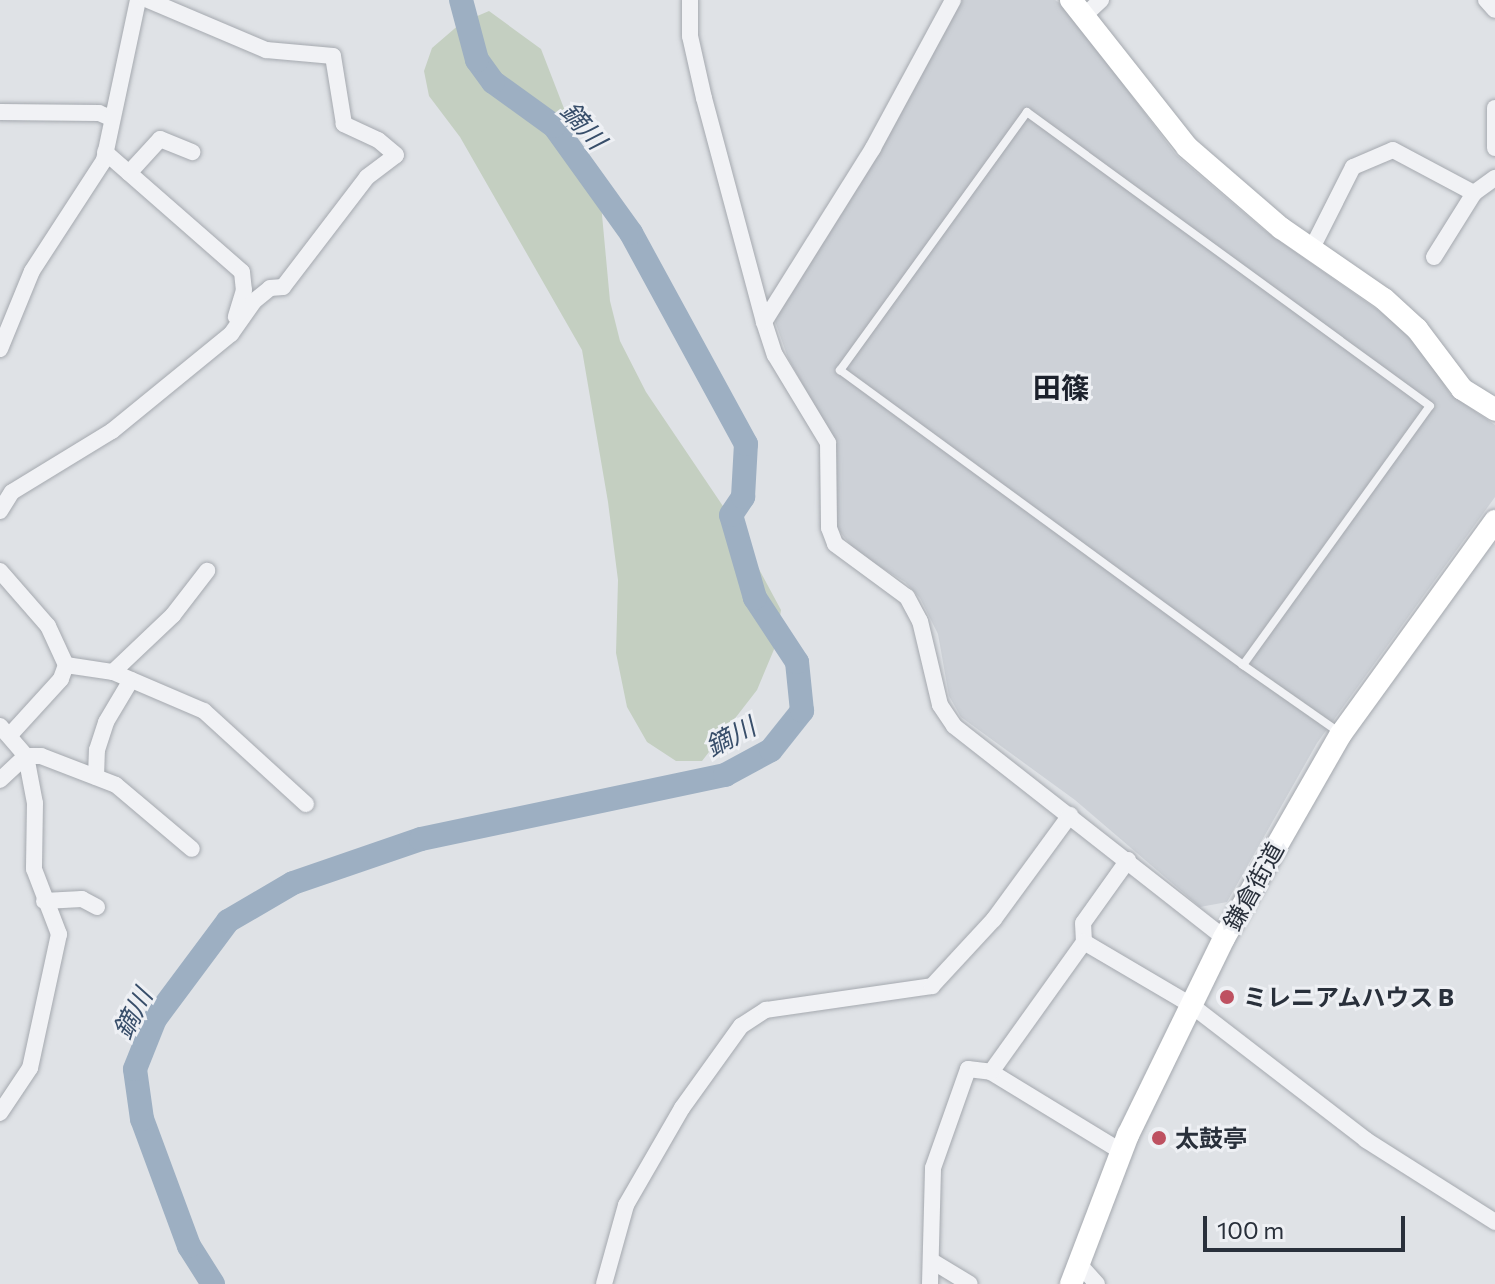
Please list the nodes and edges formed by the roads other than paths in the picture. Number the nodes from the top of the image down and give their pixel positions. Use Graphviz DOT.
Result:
graph roads {
  1 [pos="138,0"];
  2 [pos="148,0"];
  3 [pos="690,0"];
  4 [pos="953,0"];
  5 [pos="1486,0"];
  6 [pos="1086,5"];
  7 [pos="1495,10"];
  8 [pos="1495,108"];
  9 [pos="0,112"];
  10 [pos="111,118"];
  11 [pos="1495,148"];
  12 [pos="105,152"];
  13 [pos="192,152"];
  14 [pos="129,173"];
  15 [pos="1495,178"];
  16 [pos="1474,193"];
  17 [pos="1311,250"];
  18 [pos="1434,257"];
  19 [pos="764,322"];
  20 [pos="231,334"];
  21 [pos="0,349"];
  22 [pos="1495,410"];
  23 [pos="6,488"];
  24 [pos="0,511"];
  25 [pos="1495,521"];
  26 [pos="0,571"];
  27 [pos="207,571"];
  28 [pos="66,665"];
  29 [pos="1243,665"];
  30 [pos="113,672"];
  31 [pos="131,680"];
  32 [pos="5,730"];
  33 [pos="1341,734"];
  34 [pos="26,756"];
  35 [pos="96,777"];
  36 [pos="0,780"];
  37 [pos="306,804"];
  38 [pos="1070,815"];
  39 [pos="192,849"];
  40 [pos="1128,860"];
  41 [pos="44,901"];
  42 [pos="97,907"];
  43 [pos="1224,938"];
  44 [pos="1084,942"];
  45 [pos="1191,1005"];
  46 [pos="991,1072"];
  47 [pos="0,1113"];
  48 [pos="1122,1152"];
  49 [pos="1495,1222"];
  50 [pos="932,1261"];
  51 [pos="1075,1274"];
  52 [pos="604,1284"];
  53 [pos="930,1284"];
  54 [pos="970,1284"];
  55 [pos="1097,1284"];
  1 -- 10 [label="street"];
  2 -- 20 [label="street"];
  3 -- 19 [label="street"];
  4 -- 19 [label="street"];
  5 -- 7 [label="street"];
  6 -- 17 [label="street"];
  8 -- 11 [label="street"];
  9 -- 10 [label="street"];
  10 -- 12 [label="street"];
  12 -- 14 [label="street"];
  12 -- 21 [label="street"];
  13 -- 14 [label="street"];
  14 -- 20 [label="street"];
  15 -- 16 [label="street"];
  16 -- 17 [label="street"];
  16 -- 18 [label="street"];
  17 -- 22 [label="street"];
  19 -- 38 [label="street"];
  20 -- 23 [label="street"];
  23 -- 24 [label="street"];
  25 -- 33 [label="street, 鎌倉街道"];
  26 -- 28 [label="street"];
  27 -- 30 [label="street"];
  28 -- 30 [label="street"];
  28 -- 32 [label="street"];
  29 -- 29 [label="lane"];
  29 -- 33 [label="lane"];
  30 -- 31 [label="street"];
  31 -- 35 [label="street"];
  31 -- 37 [label="street"];
  32 -- 34 [label="street"];
  33 -- 43 [label="street, 鎌倉街道"];
  34 -- 35 [label="street"];
  34 -- 36 [label="street"];
  34 -- 41 [label="street"];
  35 -- 39 [label="street"];
  38 -- 40 [label="street"];
  38 -- 52 [label="street"];
  40 -- 43 [label="street"];
  40 -- 44 [label="street"];
  41 -- 42 [label="street"];
  41 -- 47 [label="street"];
  43 -- 45 [label="street, 鎌倉街道"];
  44 -- 45 [label="street"];
  44 -- 46 [label="street"];
  45 -- 48 [label="street, 鎌倉街道"];
  45 -- 49 [label="street"];
  46 -- 48 [label="street"];
  46 -- 50 [label="street"];
  48 -- 51 [label="street, 鎌倉街道"];
  50 -- 53 [label="street"];
  50 -- 54 [label="street"];
  51 -- 55 [label="street"];
}
